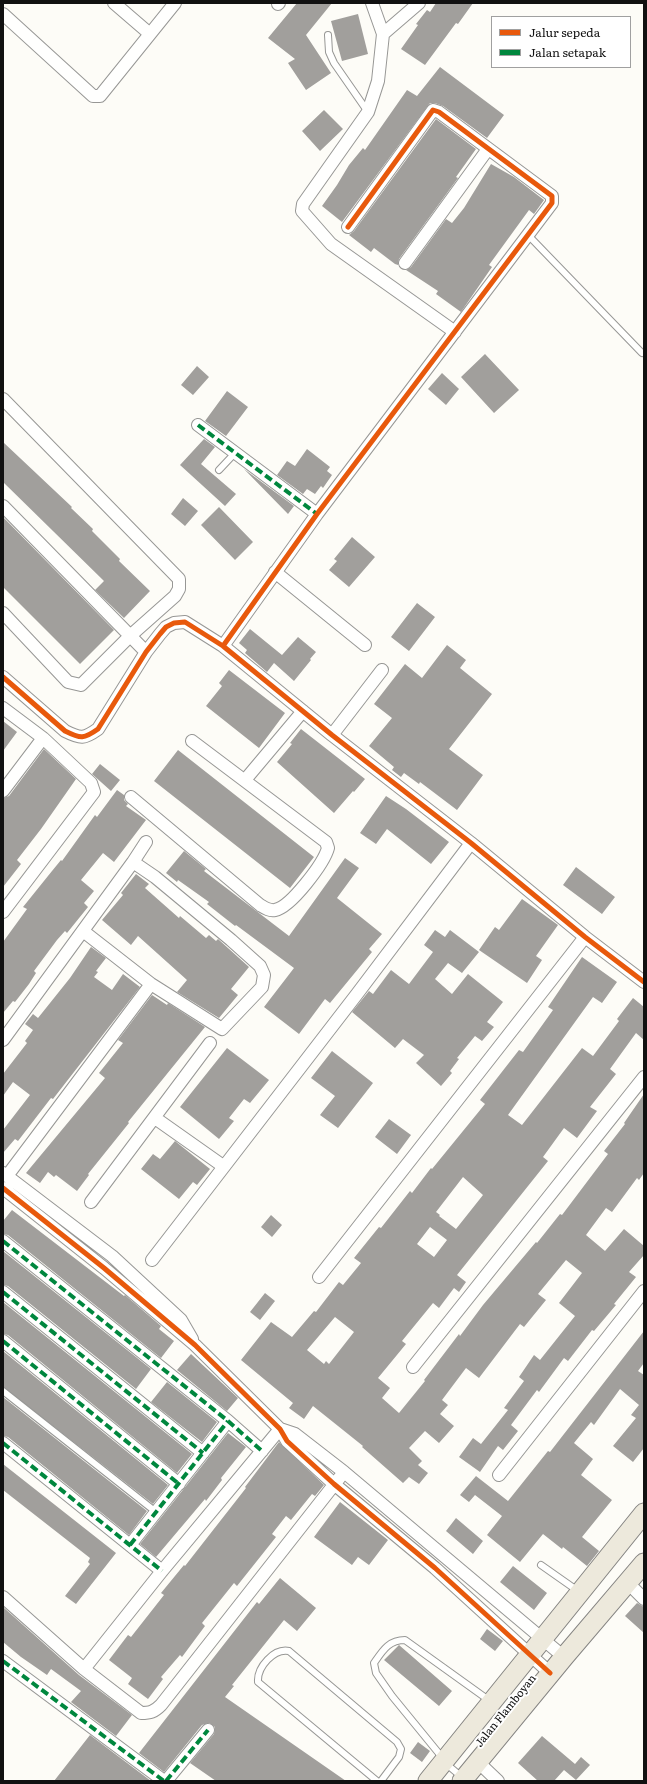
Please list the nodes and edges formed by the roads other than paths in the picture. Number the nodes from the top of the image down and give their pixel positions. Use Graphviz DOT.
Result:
graph roads {
  1 [pos="114,3"];
  2 [pos="175,3"];
  3 [pos="372,3"];
  4 [pos="419,3"];
  5 [pos="3,14"];
  6 [pos="150,34"];
  7 [pos="328,34"];
  8 [pos="383,34"];
  9 [pos="368,112"];
  10 [pos="488,149"];
  11 [pos="348,226"];
  12 [pos="527,234"];
  13 [pos="405,264"];
  14 [pos="456,332"];
  15 [pos="642,353"];
  16 [pos="3,399"];
  17 [pos="198,425"];
  18 [pos="235,453"];
  19 [pos="219,470"];
  20 [pos="3,506"];
  21 [pos="317,514"];
  22 [pos="275,572"];
  23 [pos="3,613"];
  24 [pos="130,636"];
  25 [pos="365,645"];
  26 [pos="223,646"];
  27 [pos="146,652"];
  28 [pos="382,670"];
  29 [pos="3,677"];
  30 [pos="3,708"];
  31 [pos="303,711"];
  32 [pos="332,735"];
  33 [pos="43,738"];
  34 [pos="192,741"];
  35 [pos="246,780"];
  36 [pos="3,791"];
  37 [pos="131,797"];
  38 [pos="146,842"];
  39 [pos="471,843"];
  40 [pos="133,862"];
  41 [pos="3,912"];
  42 [pos="82,931"];
  43 [pos="584,936"];
  44 [pos="644,982"];
  45 [pos="151,984"];
  46 [pos="3,1040"];
  47 [pos="210,1043"];
  48 [pos="644,1077"];
  49 [pos="155,1118"];
  50 [pos="223,1166"];
  51 [pos="5,1175"];
  52 [pos="3,1189"];
  53 [pos="91,1202"];
  54 [pos="3,1241"];
  55 [pos="112,1256"];
  56 [pos="152,1260"];
  57 [pos="104,1268"];
  58 [pos="319,1277"];
  59 [pos="644,1291"];
  60 [pos="3,1292"];
  61 [pos="3,1341"];
  62 [pos="195,1345"];
  63 [pos="413,1367"];
  64 [pos="3,1391"];
  65 [pos="228,1421"];
  66 [pos="280,1429"];
  67 [pos="3,1443"];
  68 [pos="262,1451"];
  69 [pos="203,1453"];
  70 [pos="344,1472"];
  71 [pos="499,1475"];
  72 [pos="178,1484"];
  73 [pos="334,1484"];
  74 [pos="156,1512"];
  75 [pos="644,1513"];
  76 [pos="130,1545"];
  77 [pos="644,1563"];
  78 [pos="541,1565"];
  79 [pos="162,1571"];
  80 [pos="628,1583"];
  81 [pos="579,1592"];
  82 [pos="3,1598"];
  83 [pos="644,1598"];
  84 [pos="536,1646"];
  85 [pos="564,1657"];
  86 [pos="3,1661"];
  87 [pos="84,1668"];
  88 [pos="550,1673"];
  89 [pos="492,1702"];
  90 [pos="208,1730"];
  91 [pos="444,1760"];
  92 [pos="478,1762"];
  93 [pos="463,1780"];
  94 [pos="165,1781"];
  95 [pos="377,1781"];
  96 [pos="381,1781"];
  97 [pos="428,1781"];
  98 [pos="498,1781"];
  1 -- 6 [label="street"];
  2 -- 6 [label="street"];
  3 -- 8 [label="street"];
  4 -- 8 [label="street"];
  5 -- 6 [label="street"];
  7 -- 9 [label="lane"];
  8 -- 9 [label="street"];
  9 -- 14 [label="street"];
  10 -- 11 [label="street"];
  10 -- 12 [label="street"];
  10 -- 13 [label="street"];
  12 -- 14 [label="street"];
  12 -- 15 [label="lane"];
  14 -- 21 [label="street"];
  16 -- 24 [label="street"];
  17 -- 18 [label="street"];
  18 -- 19 [label="lane"];
  18 -- 21 [label="street"];
  20 -- 24 [label="street"];
  21 -- 22 [label="street"];
  22 -- 25 [label="street"];
  22 -- 26 [label="street"];
  23 -- 24 [label="street"];
  24 -- 27 [label="street"];
  26 -- 27 [label="street"];
  26 -- 31 [label="street"];
  27 -- 29 [label="street"];
  28 -- 32 [label="street"];
  30 -- 33 [label="street"];
  31 -- 32 [label="street"];
  31 -- 35 [label="street"];
  32 -- 39 [label="street"];
  33 -- 36 [label="street"];
  33 -- 41 [label="street"];
  34 -- 35 [label="street"];
  35 -- 37 [label="street"];
  38 -- 40 [label="street"];
  39 -- 43 [label="street"];
  39 -- 50 [label="street"];
  40 -- 42 [label="street"];
  40 -- 45 [label="street"];
  42 -- 45 [label="street"];
  42 -- 46 [label="street"];
  43 -- 44 [label="street"];
  43 -- 58 [label="street"];
  45 -- 51 [label="street"];
  47 -- 49 [label="street"];
  48 -- 63 [label="street"];
  49 -- 50 [label="street"];
  49 -- 53 [label="street"];
  50 -- 56 [label="street"];
  51 -- 55 [label="street"];
  52 -- 57 [label="street"];
  54 -- 65 [label="street"];
  55 -- 57 [label="street"];
  55 -- 62 [label="street"];
  57 -- 62 [label="street"];
  59 -- 71 [label="street"];
  60 -- 69 [label="street"];
  61 -- 72 [label="street"];
  62 -- 66 [label="street"];
  64 -- 74 [label="lane"];
  65 -- 68 [label="street"];
  65 -- 69 [label="street"];
  66 -- 68 [label="street"];
  66 -- 70 [label="street"];
  66 -- 73 [label="street"];
  67 -- 76 [label="street"];
  68 -- 79 [label="street"];
  69 -- 72 [label="street"];
  70 -- 73 [label="street"];
  70 -- 84 [label="street"];
  72 -- 74 [label="street"];
  73 -- 84 [label="street"];
  73 -- 87 [label="street"];
  74 -- 76 [label="street"];
  75 -- 81 [label="main road, Jalan Flamboyan"];
  76 -- 79 [label="street"];
  77 -- 80 [label="main road, Jalan Flamboyan"];
  78 -- 81 [label="lane"];
  79 -- 87 [label="street"];
  80 -- 83 [label="street"];
  80 -- 85 [label="main road, Jalan Flamboyan"];
  81 -- 84 [label="main road, Jalan Flamboyan"];
  82 -- 87 [label="street"];
  84 -- 85 [label="street"];
  84 -- 88 [label="street"];
  84 -- 89 [label="main road, Jalan Flamboyan"];
  85 -- 88 [label="main road, Jalan Flamboyan"];
  86 -- 94 [label="street"];
  88 -- 92 [label="main road, Jalan Flamboyan"];
  89 -- 91 [label="main road, Jalan Flamboyan"];
  89 -- 91 [label="lane"];
  90 -- 94 [label="street"];
  91 -- 93 [label="lane"];
  91 -- 97 [label="main road, Jalan Flamboyan"];
  92 -- 93 [label="main road, Jalan Flamboyan"];
  92 -- 98 [label="street"];
  95 -- 96 [label="lane"];
}
